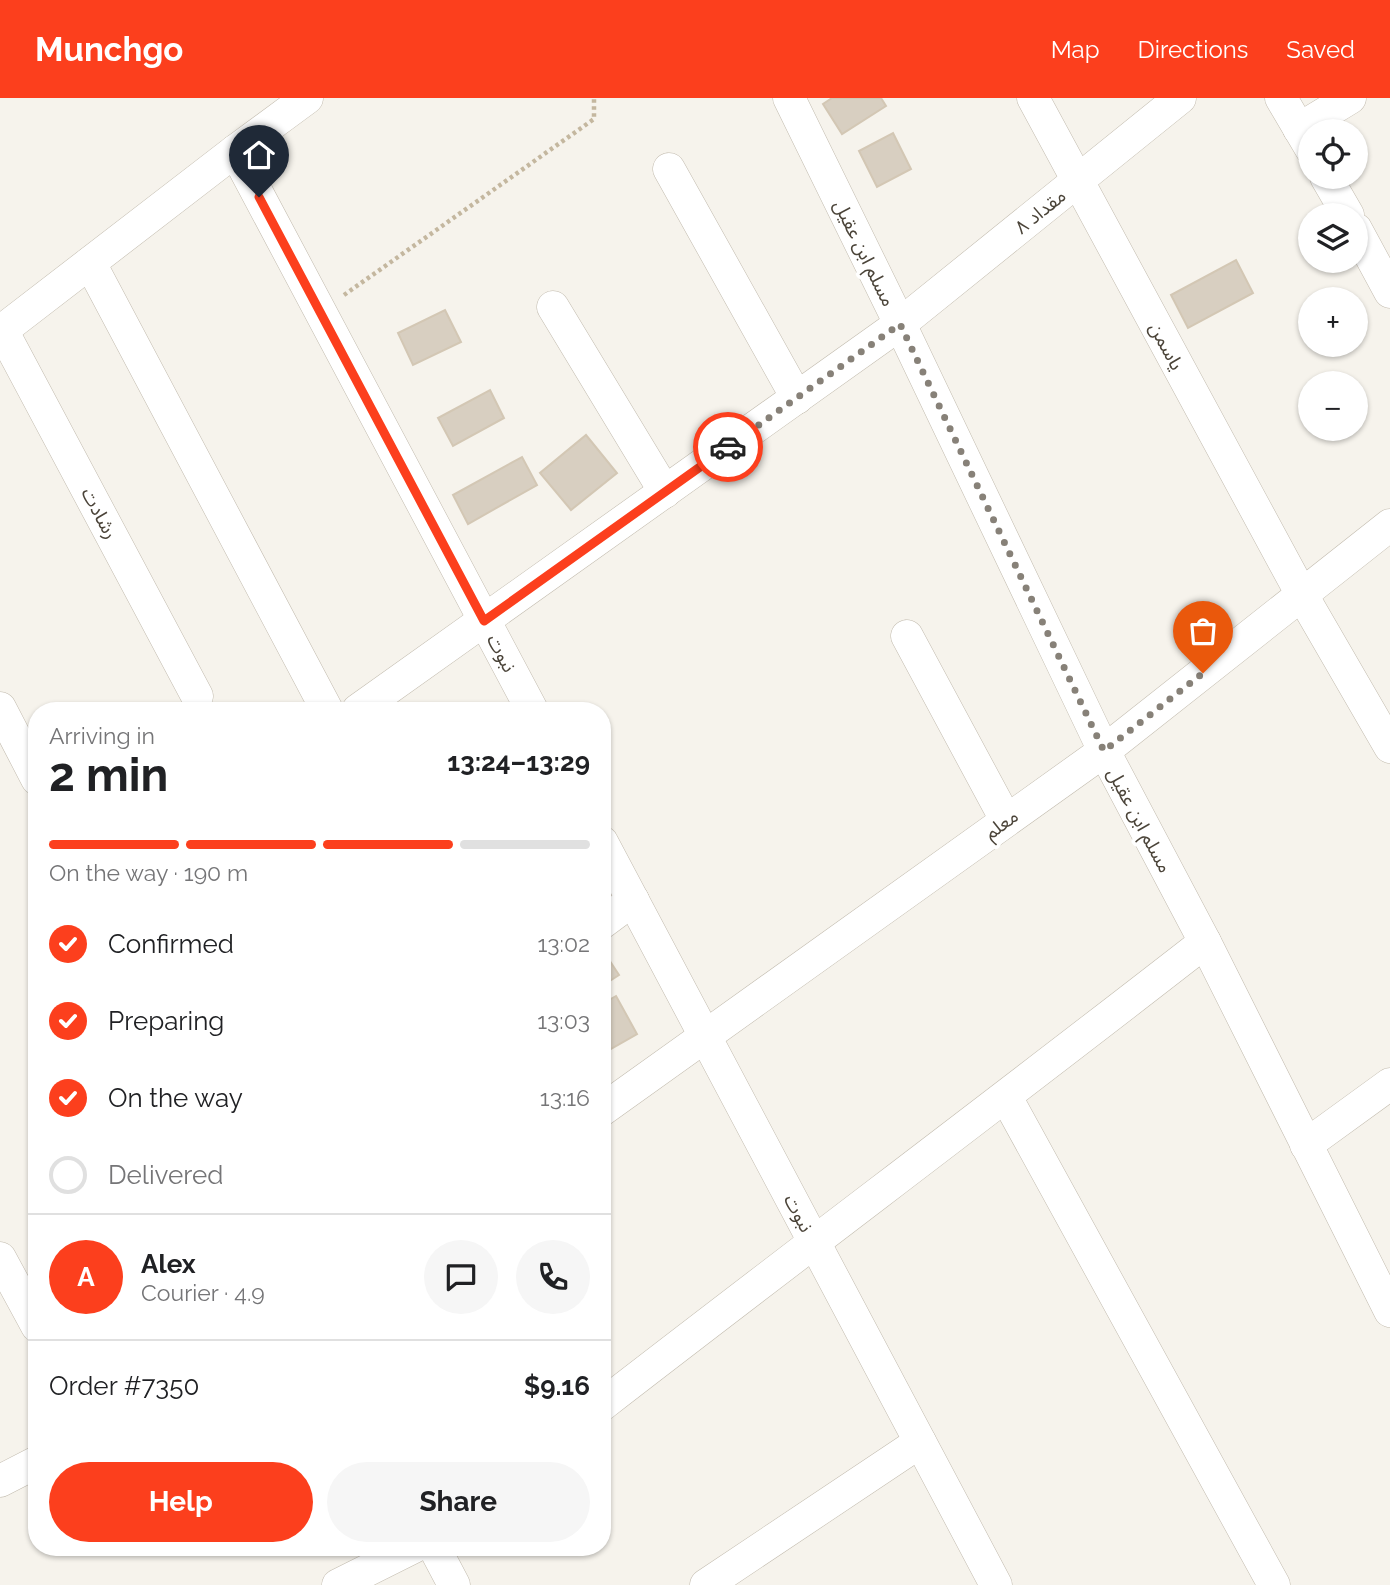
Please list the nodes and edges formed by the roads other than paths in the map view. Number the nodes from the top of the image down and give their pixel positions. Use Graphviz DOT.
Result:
graph roads {
  1 [pos="307,98"];
  2 [pos="789,98"];
  3 [pos="1033,98"];
  4 [pos="1180,98"];
  5 [pos="1281,98"];
  6 [pos="1350,98"];
  7 [pos="1327,119"];
  8 [pos="1298,127"];
  9 [pos="235,150"];
  10 [pos="669,169"];
  11 [pos="1078,181"];
  12 [pos="1368,246"];
  13 [pos="90,263"];
  14 [pos="1385,271"];
  15 [pos="554,307"];
  16 [pos="900,324"];
  17 [pos="1,331"];
  18 [pos="797,398"];
  19 [pos="665,492"];
  20 [pos="1390,525"];
  21 [pos="1302,595"];
  22 [pos="484,621"];
  23 [pos="907,636"];
  24 [pos="197,696"];
  25 [pos="323,702"];
  26 [pos="369,702"];
  27 [pos="528,702"];
  28 [pos="0,708"];
  29 [pos="1390,747"];
  30 [pos="1104,751"];
  31 [pos="28,762"];
  32 [pos="1006,820"];
  33 [pos="611,859"];
  34 [pos="633,900"];
  35 [pos="611,916"];
  36 [pos="1205,942"];
  37 [pos="705,1036"];
  38 [pos="1390,1084"];
  39 [pos="1006,1097"];
  40 [pos="611,1104"];
  41 [pos="1306,1145"];
  42 [pos="814,1241"];
  43 [pos="0,1258"];
  44 [pos="28,1309"];
  45 [pos="1390,1311"];
  46 [pos="611,1398"];
  47 [pos="920,1442"];
  48 [pos="28,1467"];
  49 [pos="0,1481"];
  50 [pos="396,1556"];
  51 [pos="439,1556"];
  52 [pos="338,1585"];
  53 [pos="454,1585"];
  54 [pos="706,1585"];
  55 [pos="996,1585"];
  56 [pos="1274,1585"];
  1 -- 9 [label="street"];
  2 -- 16 [label="street, مسلم ابن عقیل"];
  3 -- 11 [label="street, یاسمن"];
  4 -- 11 [label="street, مقداد ۸"];
  5 -- 8 [label="street"];
  6 -- 7 [label="street"];
  9 -- 13 [label="street"];
  9 -- 22 [label="street, نبوت"];
  10 -- 18 [label="street"];
  11 -- 16 [label="street, مقداد ۸"];
  11 -- 21 [label="street, یاسمن"];
  12 -- 14 [label="street"];
  13 -- 17 [label="street"];
  13 -- 25 [label="street"];
  15 -- 19 [label="street"];
  16 -- 18 [label="street, مقداد ۸"];
  16 -- 30 [label="street, مسلم ابن عقیل"];
  17 -- 24 [label="street, رشادت"];
  18 -- 19 [label="street, مقداد ۸"];
  19 -- 22 [label="street, مقداد ۸"];
  20 -- 21 [label="street, معلم"];
  21 -- 29 [label="street, یاسمن"];
  21 -- 30 [label="street, معلم"];
  22 -- 26 [label="street, مقداد ۸"];
  22 -- 27 [label="street, نبوت"];
  23 -- 32 [label="street"];
  28 -- 31 [label="street"];
  30 -- 32 [label="street, معلم"];
  30 -- 36 [label="street, مسلم ابن عقیل"];
  32 -- 37 [label="street, معلم"];
  33 -- 34 [label="street, نبوت"];
  34 -- 35 [label="street"];
  34 -- 37 [label="street, نبوت"];
  36 -- 39 [label="street"];
  36 -- 41 [label="street, مسلم ابن عقیل"];
  37 -- 40 [label="street, معلم"];
  37 -- 42 [label="street, نبوت"];
  38 -- 41 [label="street"];
  39 -- 42 [label="street"];
  39 -- 56 [label="street"];
  41 -- 45 [label="street, مسلم ابن عقیل"];
  42 -- 46 [label="street"];
  42 -- 47 [label="street, نبوت"];
  43 -- 44 [label="street"];
  47 -- 54 [label="street"];
  47 -- 55 [label="street, نبوت"];
  48 -- 49 [label="street"];
  50 -- 52 [label="street"];
  51 -- 53 [label="street"];
}
